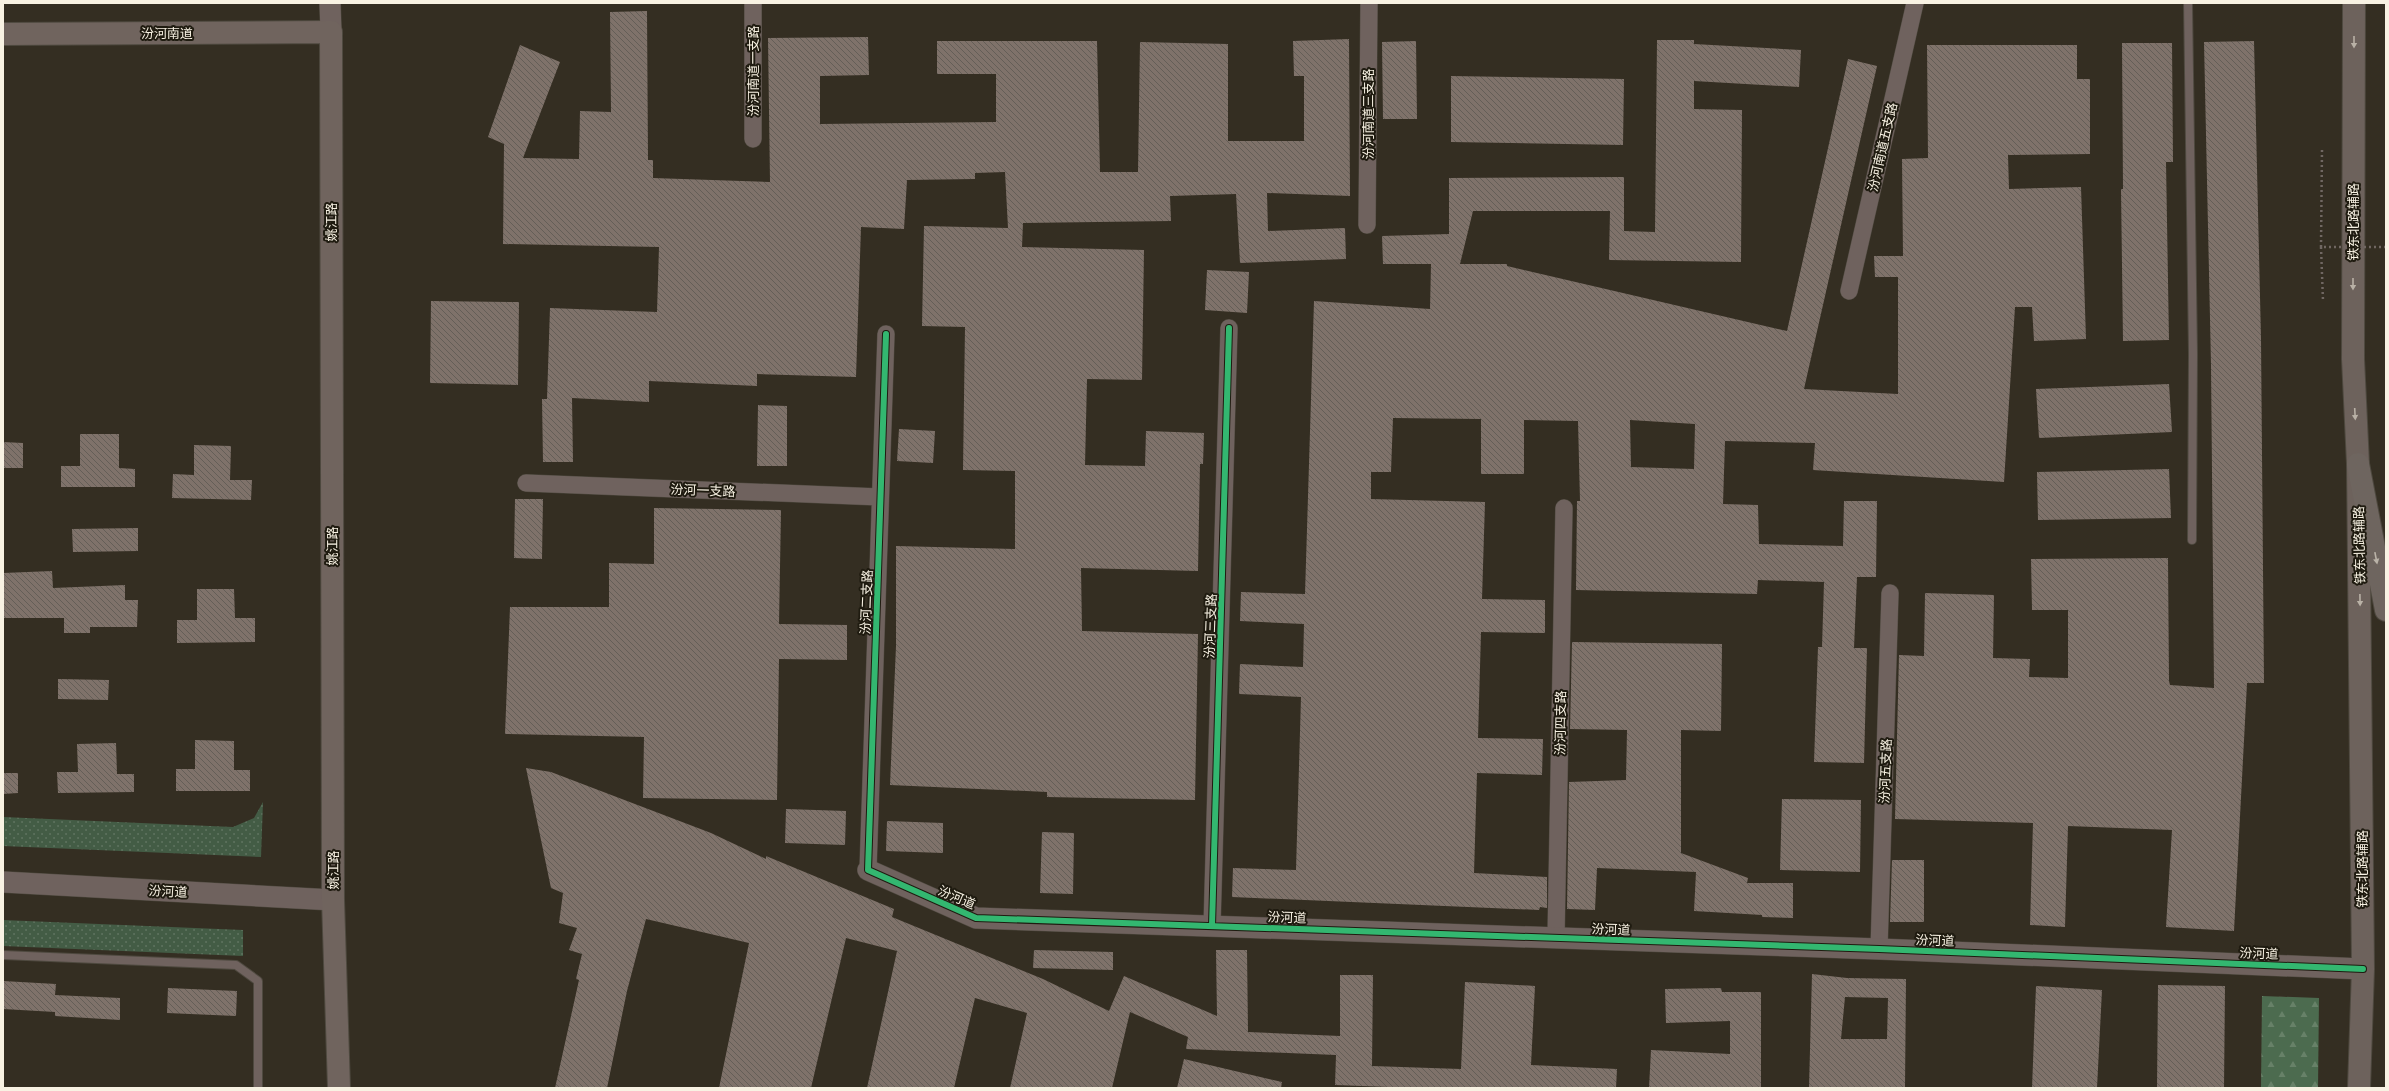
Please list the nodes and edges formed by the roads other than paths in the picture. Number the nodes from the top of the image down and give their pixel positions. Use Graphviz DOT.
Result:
graph roads {
  1 [pos="330,3"];
  2 [pos="753,3"];
  3 [pos="1369,3"];
  4 [pos="1915,3"];
  5 [pos="2188,3"];
  6 [pos="2354,3"];
  7 [pos="331,32"];
  8 [pos="3,34"];
  9 [pos="753,139"];
  10 [pos="1367,225"];
  11 [pos="1849,291"];
  12 [pos="1229,328"];
  13 [pos="886,334"];
  14 [pos="2358,464"];
  15 [pos="526,483"];
  16 [pos="880,496"];
  17 [pos="1564,508"];
  18 [pos="2192,540"];
  19 [pos="1890,593"];
  20 [pos="2386,610"];
  21 [pos="868,870"];
  22 [pos="3,882"];
  23 [pos="333,900"];
  24 [pos="1212,926"];
  25 [pos="1556,938"];
  26 [pos="1880,949"];
  27 [pos="3,955"];
  28 [pos="2363,969"];
  29 [pos="258,1088"];
  30 [pos="339,1088"];
  31 [pos="2359,1088"];
  1 -- 7 [label="street, 姚江路"];
  2 -- 9 [label="street, 汾河南道一支路"];
  3 -- 10 [label="street, 汾河南道三支路"];
  4 -- 11 [label="street, 汾河南道五支路"];
  5 -- 18 [label="lane"];
  6 -- 14 [label="main road, 铁东北路辅路, one-way"];
  7 -- 8 [label="main road, 汾河南道"];
  7 -- 23 [label="main road, 姚江路"];
  12 -- 24 [label="street, 汾河三支路"];
  13 -- 16 [label="street, 汾河二支路"];
  14 -- 20 [label="highway, one-way"];
  14 -- 28 [label="main road, 铁东北路辅路, one-way"];
  15 -- 16 [label="street, 汾河一支路"];
  16 -- 21 [label="street, 汾河二支路"];
  17 -- 25 [label="street, 汾河四支路"];
  19 -- 26 [label="street, 汾河五支路"];
  21 -- 24 [label="street, 汾河道"];
  22 -- 23 [label="street, 汾河道"];
  23 -- 30 [label="main road, 姚江路"];
  24 -- 25 [label="street, 汾河道"];
  25 -- 26 [label="street, 汾河道"];
  26 -- 28 [label="street, 汾河道"];
  27 -- 29 [label="lane"];
  28 -- 31 [label="main road, 铁东北路辅路"];
}
